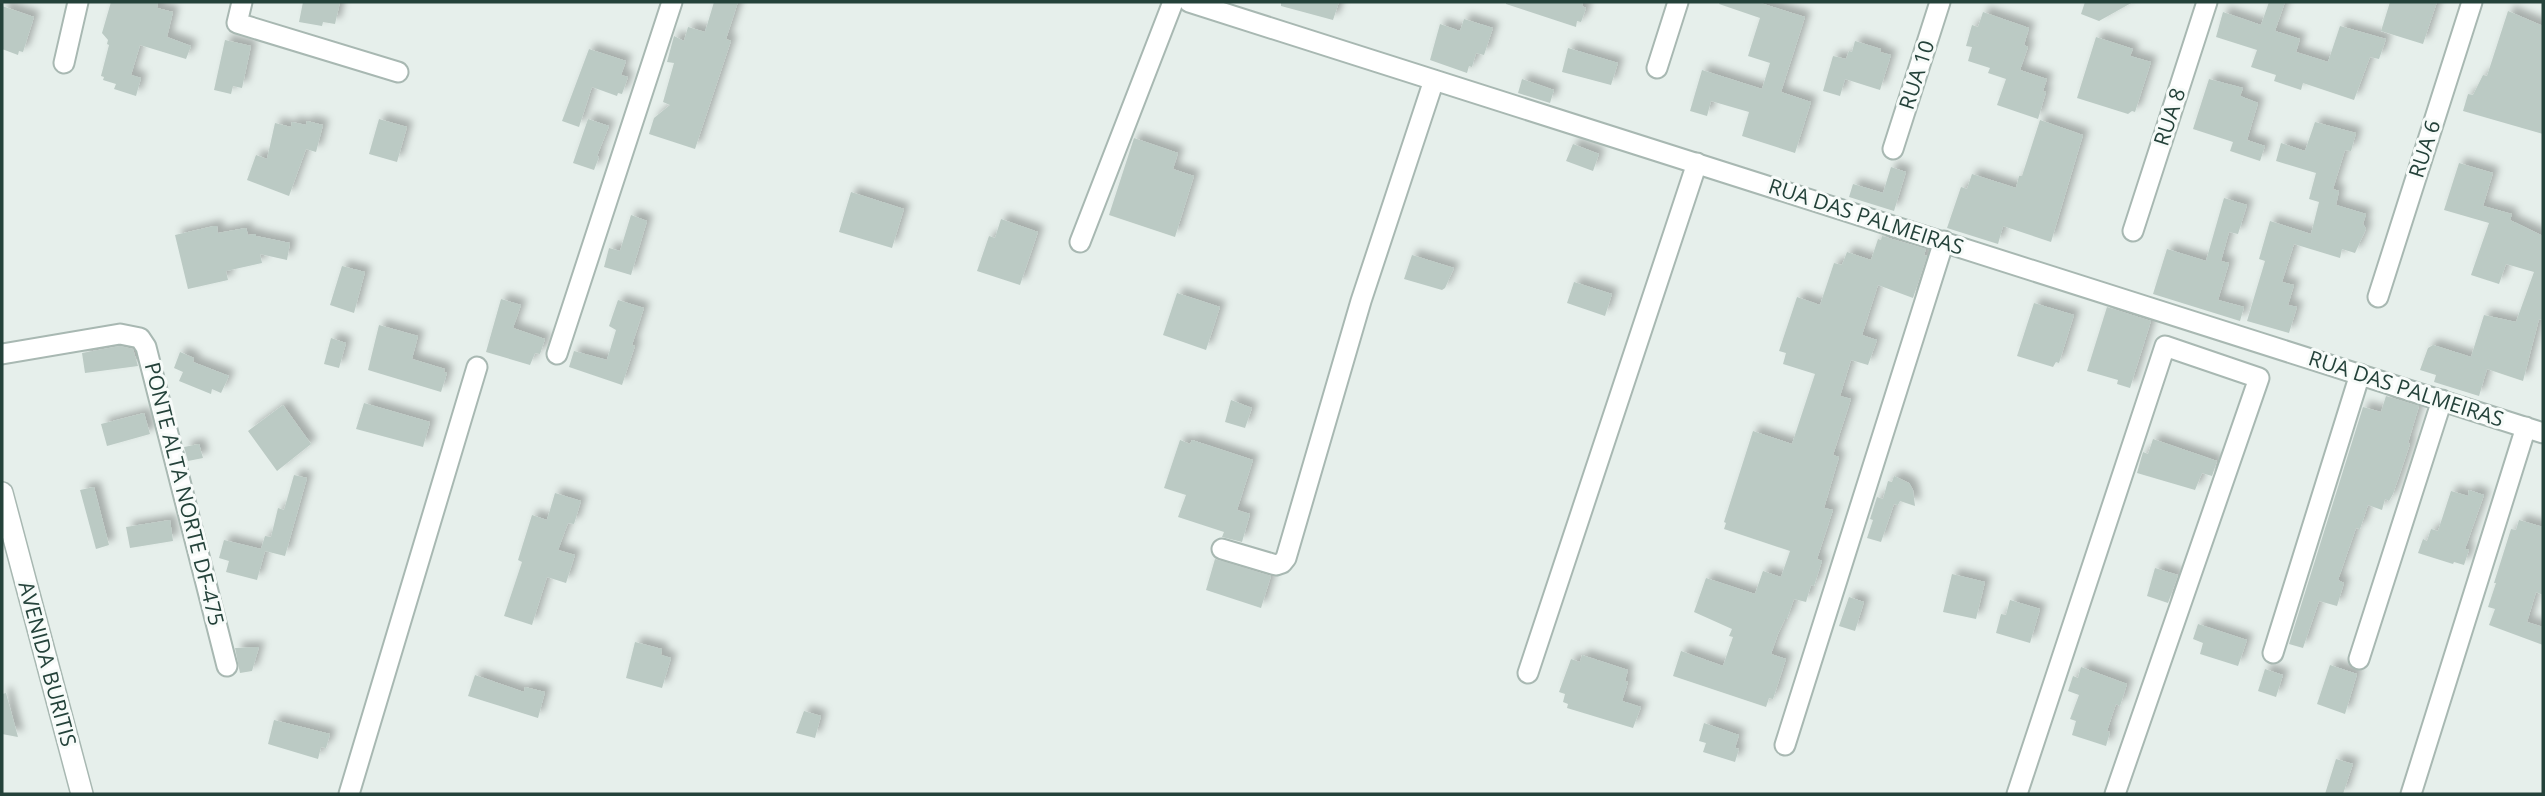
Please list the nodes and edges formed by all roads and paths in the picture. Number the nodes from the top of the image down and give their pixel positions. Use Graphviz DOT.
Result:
graph roads {
  1 [pos="78,2"];
  2 [pos="242,2"];
  3 [pos="672,2"];
  4 [pos="1172,2"];
  5 [pos="1188,2"];
  6 [pos="1678,2"];
  7 [pos="1940,2"];
  8 [pos="2207,2"];
  9 [pos="2472,2"];
  10 [pos="64,63"];
  11 [pos="1657,68"];
  12 [pos="398,72"];
  13 [pos="1434,80"];
  14 [pos="1893,149"];
  15 [pos="1697,163"];
  16 [pos="2133,231"];
  17 [pos="1944,241"];
  18 [pos="1080,242"];
  19 [pos="2378,297"];
  20 [pos="2225,331"];
  21 [pos="2,354"];
  22 [pos="557,354"];
  23 [pos="2212,362"];
  24 [pos="477,367"];
  25 [pos="2360,374"];
  26 [pos="2442,400"];
  27 [pos="2535,430"];
  28 [pos="2,493"];
  29 [pos="1222,549"];
  30 [pos="2273,653"];
  31 [pos="2359,659"];
  32 [pos="227,666"];
  33 [pos="1528,673"];
  34 [pos="1785,745"];
  35 [pos="82,794"];
  36 [pos="349,794"];
  37 [pos="2017,794"];
  38 [pos="2115,794"];
  39 [pos="2411,794"];
  1 -- 10 [label="street"];
  2 -- 12 [label="street"];
  3 -- 22 [label="street"];
  4 -- 18 [label="street"];
  5 -- 13 [label="street, RUA DAS PALMEIRAS"];
  6 -- 11 [label="street"];
  7 -- 14 [label="street, RUA 10"];
  8 -- 16 [label="street, RUA 8"];
  9 -- 19 [label="street, RUA 6"];
  13 -- 15 [label="street, RUA DAS PALMEIRAS"];
  13 -- 29 [label="street"];
  15 -- 17 [label="street, RUA DAS PALMEIRAS"];
  15 -- 33 [label="street"];
  17 -- 20 [label="street, RUA DAS PALMEIRAS"];
  17 -- 34 [label="street"];
  20 -- 23 [label="street"];
  20 -- 25 [label="street, RUA DAS PALMEIRAS"];
  21 -- 32 [label="street, PONTE ALTA NORTE DF-475"];
  23 -- 37 [label="street"];
  23 -- 38 [label="street"];
  24 -- 36 [label="street"];
  25 -- 26 [label="street, RUA DAS PALMEIRAS"];
  25 -- 30 [label="street"];
  26 -- 27 [label="street, RUA DAS PALMEIRAS"];
  26 -- 31 [label="street"];
  27 -- 39 [label="street"];
  28 -- 35 [label="street, AVENIDA BURITIS"];
}
